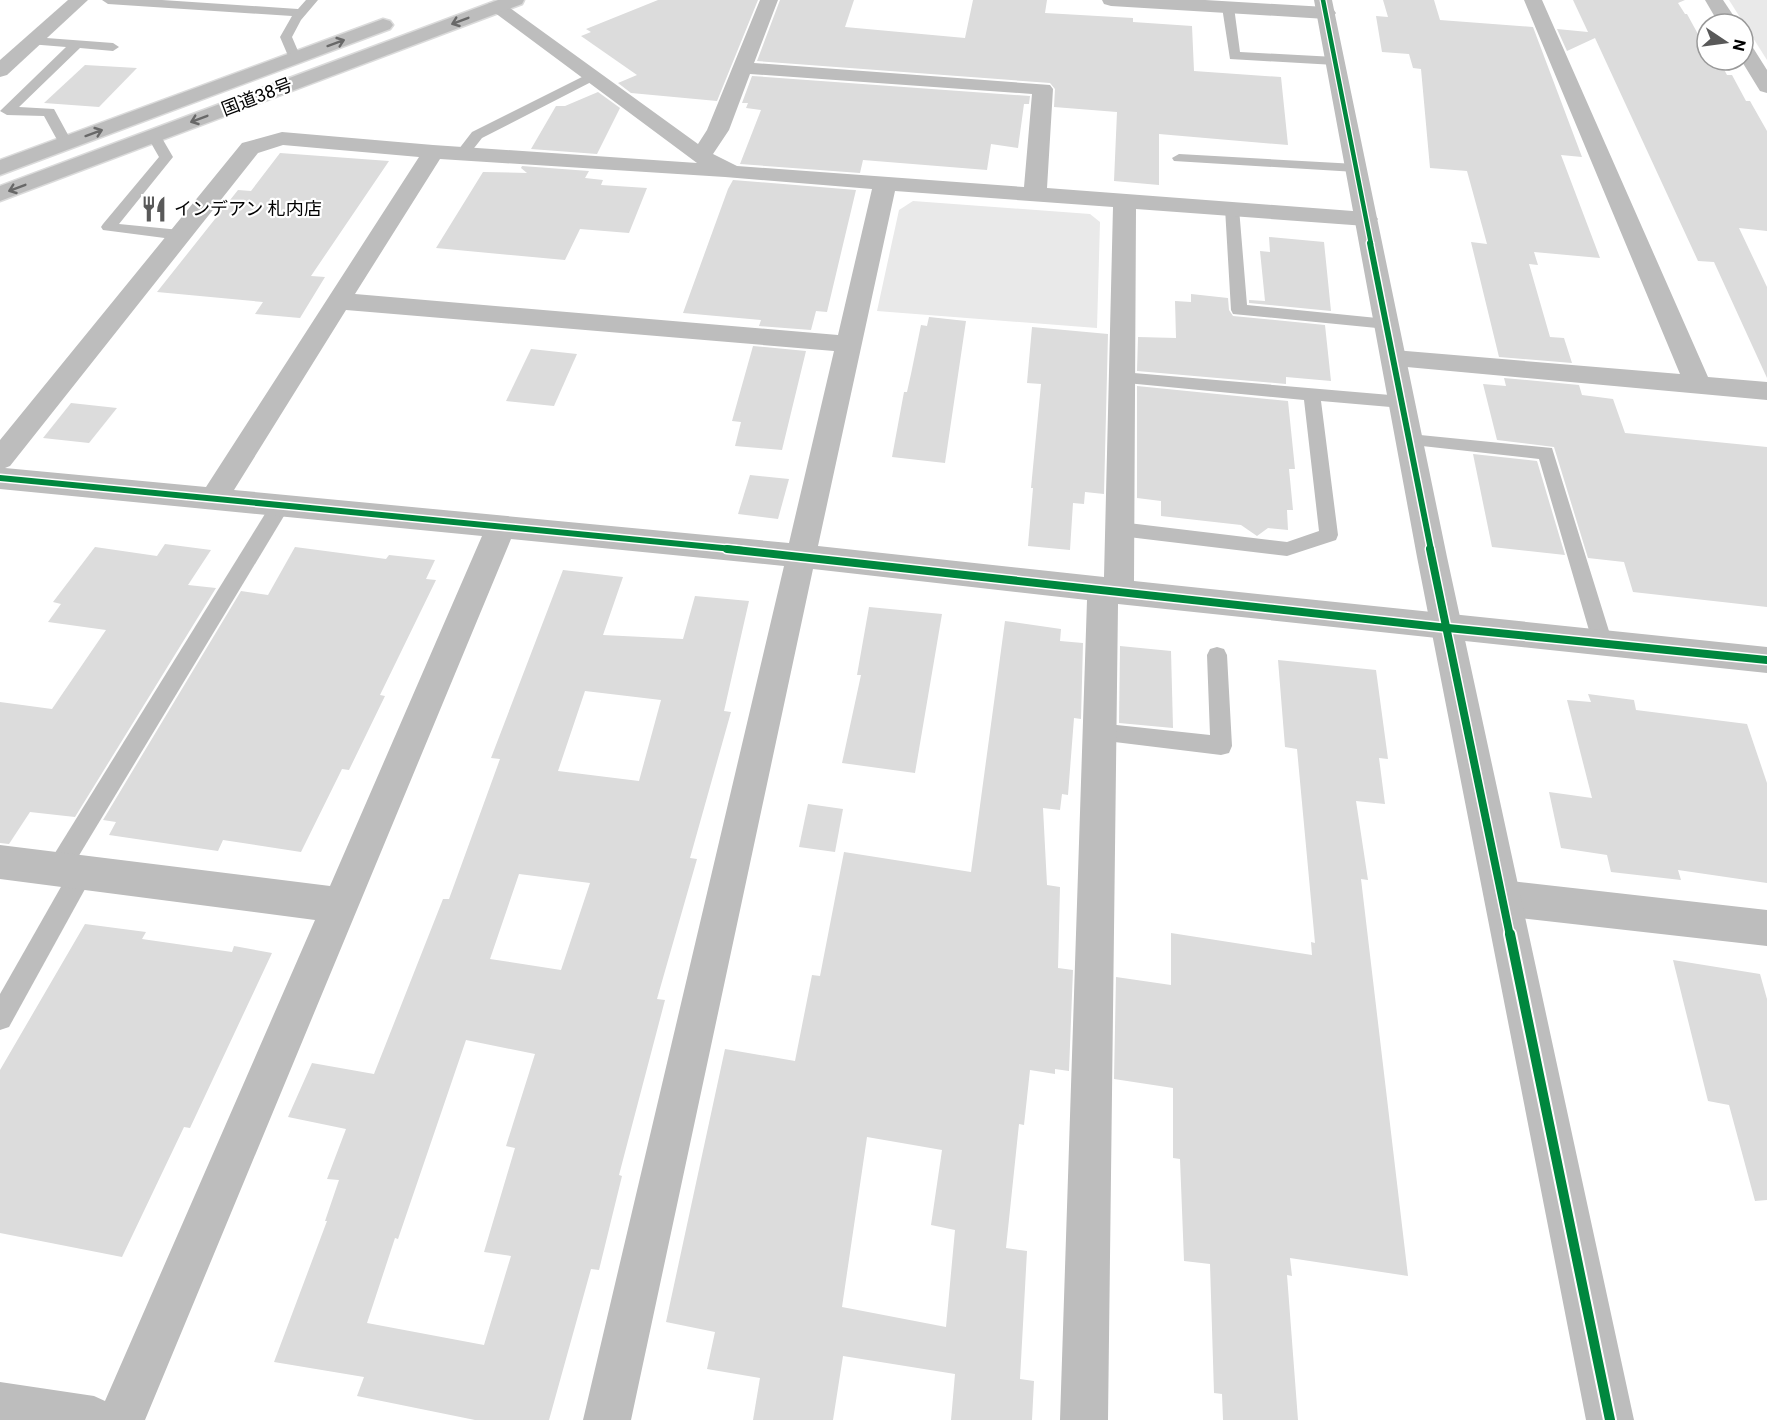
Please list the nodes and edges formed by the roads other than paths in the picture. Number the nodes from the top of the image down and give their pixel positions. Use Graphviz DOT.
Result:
graph roads {
  1 [pos="79,0"];
  2 [pos="108,0"];
  3 [pos="312,0"];
  4 [pos="769,0"];
  5 [pos="1124,0"];
  6 [pos="1533,0"];
  7 [pos="505,4"];
  8 [pos="1228,7"];
  9 [pos="1324,7"];
  10 [pos="301,13"];
  11 [pos="403,18"];
  12 [pos="33,41"];
  13 [pos="76,44"];
  14 [pos="113,47"];
  15 [pos="295,58"];
  16 [pos="1335,62"];
  17 [pos="1755,67"];
  18 [pos="744,68"];
  19 [pos="0,71"];
  20 [pos="590,77"];
  21 [pos="1767,87"];
  22 [pos="154,136"];
  23 [pos="66,144"];
  24 [pos="433,152"];
  25 [pos="462,154"];
  26 [pos="701,156"];
  27 [pos="1179,158"];
  28 [pos="0,168"];
  29 [pos="1356,168"];
  30 [pos="732,172"];
  31 [pos="885,183"];
  32 [pos="0,194"];
  33 [pos="1035,194"];
  34 [pos="1125,200"];
  35 [pos="1232,208"];
  36 [pos="1366,219"];
  37 [pos="180,235"];
  38 [pos="338,301"];
  39 [pos="1387,324"];
  40 [pos="848,344"];
  41 [pos="1394,359"];
  42 [pos="1122,378"];
  43 [pos="1698,386"];
  44 [pos="1767,391"];
  45 [pos="1312,394"];
  46 [pos="1402,402"];
  47 [pos="1410,440"];
  48 [pos="0,459"];
  49 [pos="0,478"];
  50 [pos="213,499"];
  51 [pos="280,506"];
  52 [pos="501,526"];
  53 [pos="1120,529"];
  54 [pos="801,556"];
  55 [pos="1111,591"];
  56 [pos="1448,628"];
  57 [pos="1603,644"];
  58 [pos="1217,655"];
  59 [pos="1767,660"];
  60 [pos="1098,732"];
  61 [pos="0,862"];
  62 [pos="70,871"];
  63 [pos="1502,898"];
  64 [pos="340,905"];
  65 [pos="1767,928"];
  66 [pos="0,1018"];
  67 [pos="0,1405"];
  68 [pos="94,1420"];
  69 [pos="121,1420"];
  70 [pos="607,1420"];
  71 [pos="1084,1420"];
  72 [pos="1610,1420"];
  1 -- 12 [label="main road"];
  2 -- 10 [label="lane"];
  3 -- 10 [label="lane"];
  4 -- 18 [label="main road"];
  5 -- 8 [label="main road"];
  6 -- 43 [label="main road"];
  7 -- 20 [label="main road"];
  7 -- 22 [label="main road, 国道38号, one-way"];
  8 -- 9 [label="main road"];
  8 -- 16 [label="lane"];
  9 -- 16 [label="main road"];
  10 -- 15 [label="lane"];
  15 -- 11 [label="main road, 国道38号, one-way"];
  12 -- 13 [label="lane"];
  12 -- 19 [label="main road"];
  13 -- 14 [label="lane"];
  13 -- 23 [label="lane"];
  23 -- 15 [label="main road, 国道38号, one-way"];
  16 -- 29 [label="main road"];
  17 -- 21 [label="main road"];
  18 -- 26 [label="main road"];
  18 -- 33 [label="main road"];
  20 -- 25 [label="lane"];
  20 -- 26 [label="main road"];
  22 -- 32 [label="main road, 国道38号, one-way"];
  22 -- 37 [label="lane"];
  23 -- 28 [label="main road, 国道38号"];
  24 -- 25 [label="main road"];
  24 -- 37 [label="main road"];
  24 -- 38 [label="main road"];
  25 -- 30 [label="main road"];
  26 -- 30 [label="main road"];
  27 -- 29 [label="lane"];
  29 -- 36 [label="main road"];
  30 -- 31 [label="main road"];
  31 -- 33 [label="main road"];
  31 -- 40 [label="main road"];
  33 -- 34 [label="main road"];
  34 -- 35 [label="main road"];
  34 -- 42 [label="main road"];
  35 -- 36 [label="main road"];
  35 -- 39 [label="lane"];
  36 -- 39 [label="main road"];
  37 -- 48 [label="main road"];
  38 -- 40 [label="main road"];
  38 -- 50 [label="main road"];
  39 -- 41 [label="main road"];
  40 -- 54 [label="main road"];
  41 -- 43 [label="main road"];
  41 -- 46 [label="main road"];
  42 -- 45 [label="lane"];
  42 -- 53 [label="main road"];
  43 -- 44 [label="main road"];
  45 -- 46 [label="lane"];
  45 -- 53 [label="lane"];
  46 -- 47 [label="main road"];
  47 -- 56 [label="main road"];
  47 -- 57 [label="lane"];
  49 -- 50 [label="main road"];
  50 -- 51 [label="main road"];
  51 -- 52 [label="main road"];
  51 -- 62 [label="lane"];
  52 -- 54 [label="main road"];
  52 -- 64 [label="main road"];
  53 -- 55 [label="main road"];
  54 -- 55 [label="main road"];
  54 -- 70 [label="main road"];
  55 -- 56 [label="main road"];
  55 -- 60 [label="main road"];
  56 -- 57 [label="main road"];
  56 -- 63 [label="main road"];
  57 -- 59 [label="main road"];
  58 -- 60 [label="lane"];
  60 -- 71 [label="main road"];
  61 -- 62 [label="main road"];
  62 -- 64 [label="main road"];
  62 -- 66 [label="lane"];
  63 -- 65 [label="main road"];
  63 -- 72 [label="main road"];
  64 -- 69 [label="main road"];
  67 -- 68 [label="main road"];
}
